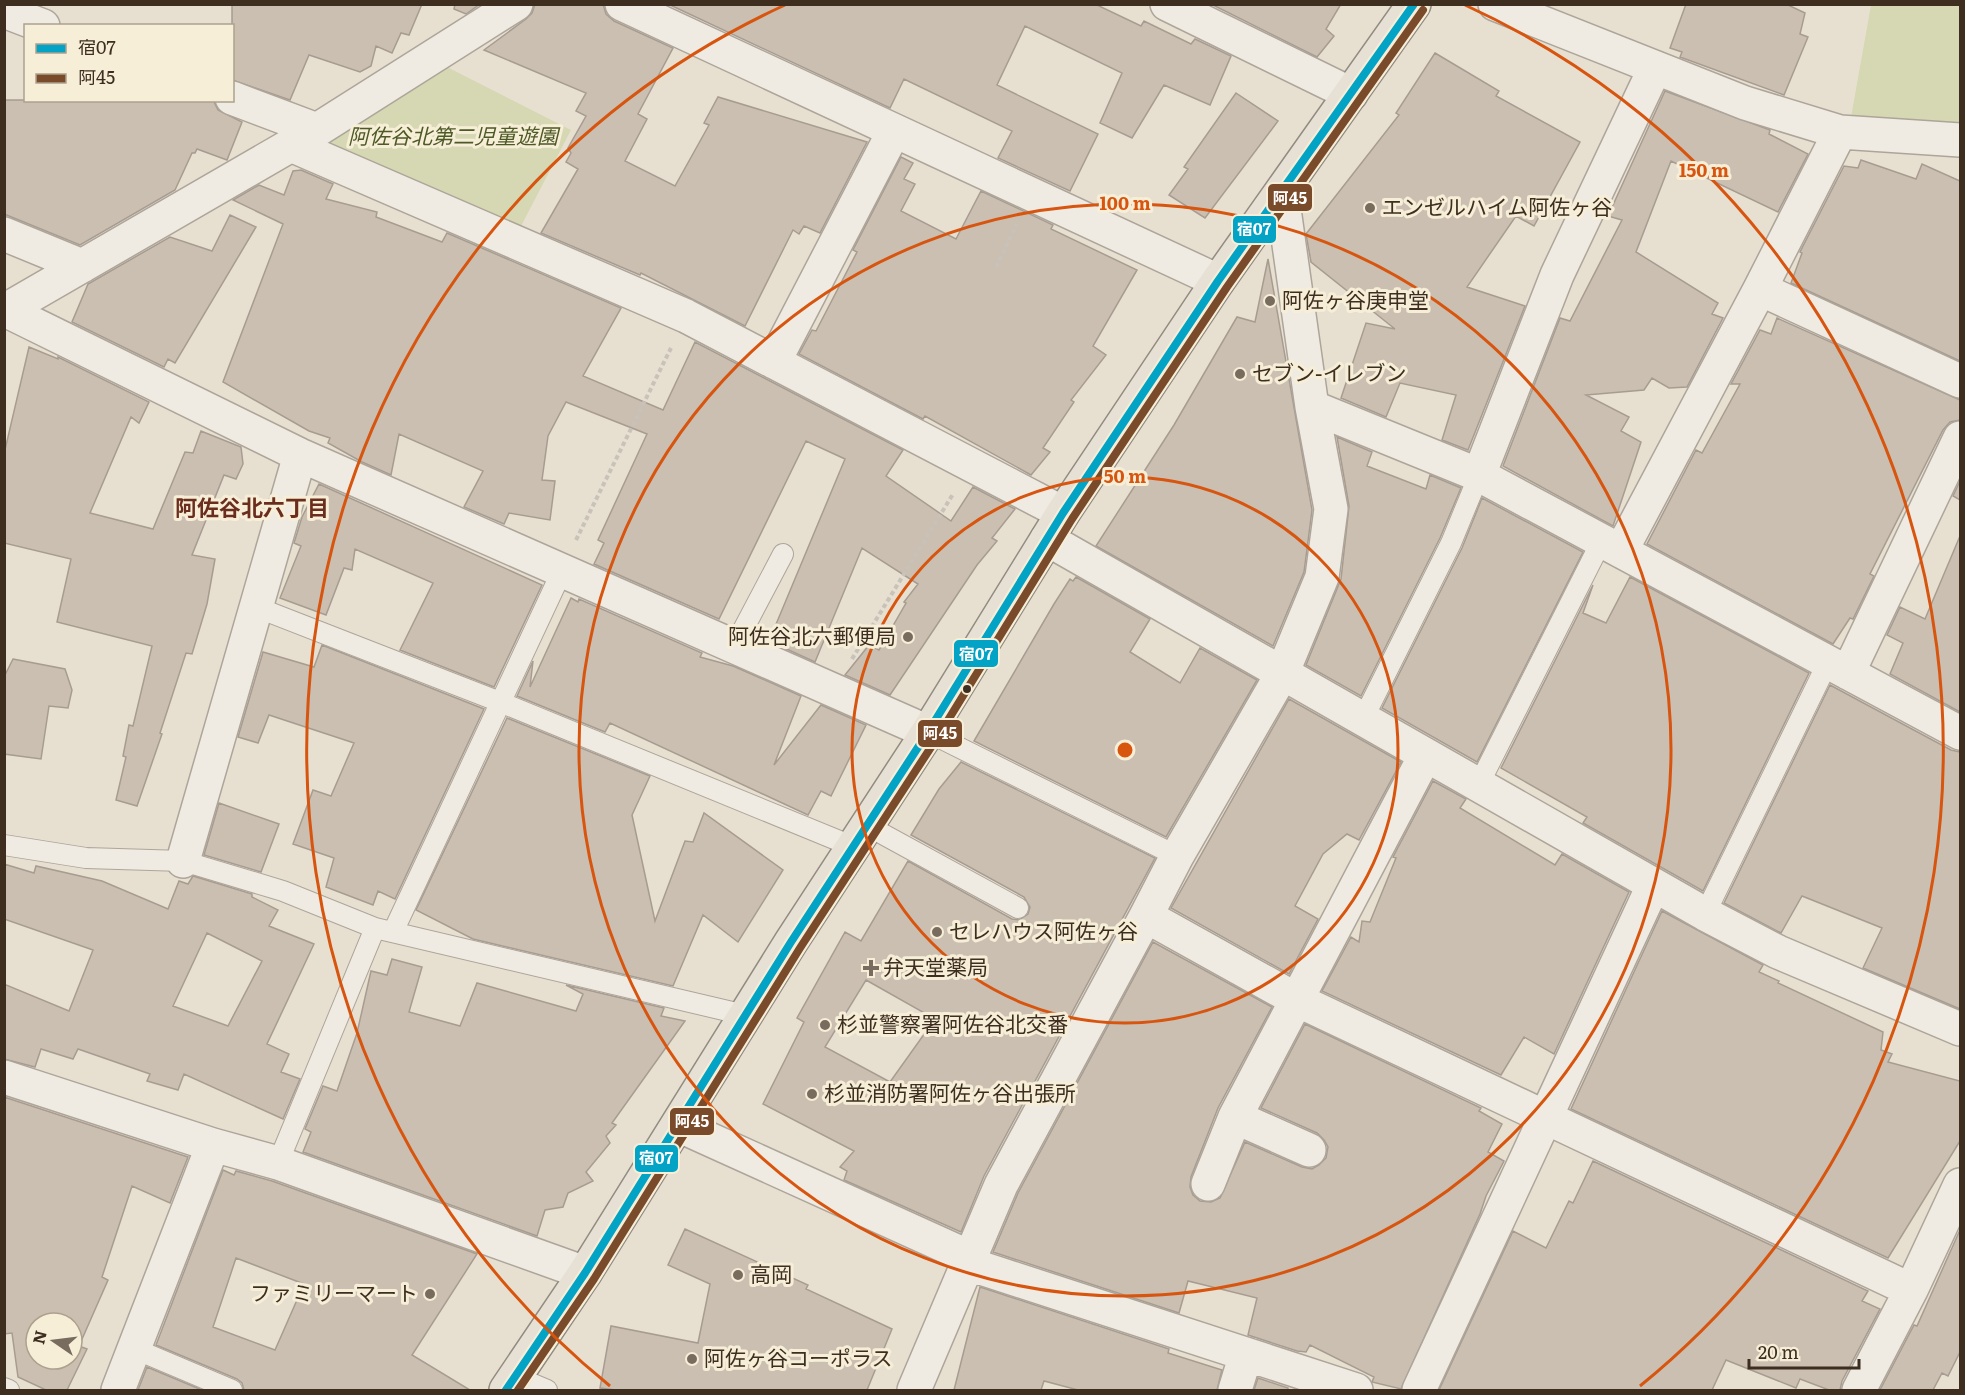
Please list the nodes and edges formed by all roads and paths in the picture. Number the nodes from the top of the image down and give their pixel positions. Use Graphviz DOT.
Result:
graph roads {
  1 [pos="516,4"];
  2 [pos="622,4"];
  3 [pos="1167,4"];
  4 [pos="1414,4"];
  5 [pos="1495,4"];
  6 [pos="4,11"];
  7 [pos="38,24"];
  8 [pos="1655,68"];
  9 [pos="1351,94"];
  10 [pos="234,99"];
  11 [pos="894,131"];
  12 [pos="1840,132"];
  13 [pos="304,137"];
  14 [pos="1960,140"];
  15 [pos="1032,194"];
  16 [pos="1282,195"];
  17 [pos="4,234"];
  18 [pos="82,266"];
  19 [pos="996,267"];
  20 [pos="1218,281"];
  21 [pos="1760,289"];
  22 [pos="5,310"];
  23 [pos="686,316"];
  24 [pos="774,362"];
  25 [pos="1960,381"];
  26 [pos="1312,407"];
  27 [pos="1960,438"];
  28 [pos="300,455"];
  29 [pos="970,467"];
  30 [pos="1479,475"];
  31 [pos="1055,526"];
  32 [pos="1611,546"];
  33 [pos="783,554"];
  34 [pos="562,571"];
  35 [pos="256,607"];
  36 [pos="734,647"];
  37 [pos="1838,668"];
  38 [pos="1282,674"];
  39 [pos="832,690"];
  40 [pos="500,702"];
  41 [pos="1363,719"];
  42 [pos="928,732"];
  43 [pos="1960,733"];
  44 [pos="1425,756"];
  45 [pos="1478,786"];
  46 [pos="861,836"];
  47 [pos="4,845"];
  48 [pos="1177,856"];
  49 [pos="183,861"];
  50 [pos="1653,886"];
  51 [pos="1018,908"];
  52 [pos="1705,914"];
  53 [pos="1146,916"];
  54 [pos="384,930"];
  55 [pos="1121,961"];
  56 [pos="1297,1000"];
  57 [pos="745,1015"];
  58 [pos="1960,1029"];
  59 [pos="4,1077"];
  60 [pos="1235,1117"];
  61 [pos="1544,1118"];
  62 [pos="678,1125"];
  63 [pos="213,1145"];
  64 [pos="1309,1150"];
  65 [pos="278,1163"];
  66 [pos="1208,1184"];
  67 [pos="1960,1185"];
  68 [pos="969,1260"];
  69 [pos="585,1273"];
  70 [pos="1911,1290"];
  71 [pos="135,1349"];
  72 [pos="1246,1354"];
  73 [pos="511,1384"];
  74 [pos="4,1388"];
  75 [pos="9,1390"];
  76 [pos="118,1390"];
  77 [pos="232,1390"];
  78 [pos="547,1390"];
  79 [pos="914,1390"];
  80 [pos="1235,1390"];
  81 [pos="1356,1390"];
  82 [pos="1419,1390"];
  83 [pos="1859,1390"];
  1 -- 13 [label="street"];
  2 -- 11 [label="street"];
  3 -- 9 [label="street"];
  4 -- 9 [label="main road"];
  5 -- 8 [label="street"];
  6 -- 7 [label="street"];
  8 -- 12 [label="street"];
  8 -- 30 [label="street"];
  9 -- 16 [label="main road"];
  10 -- 13 [label="street"];
  11 -- 15 [label="street"];
  11 -- 24 [label="street"];
  12 -- 14 [label="street"];
  12 -- 21 [label="street"];
  13 -- 18 [label="street"];
  13 -- 23 [label="street"];
  15 -- 19 [label="path"];
  15 -- 20 [label="street"];
  16 -- 20 [label="main road"];
  16 -- 26 [label="street"];
  17 -- 18 [label="street"];
  18 -- 22 [label="street"];
  20 -- 31 [label="main road"];
  21 -- 25 [label="street"];
  21 -- 32 [label="street"];
  22 -- 28 [label="street"];
  23 -- 24 [label="street"];
  23 -- 34 [label="path"];
  24 -- 29 [label="street"];
  26 -- 30 [label="street"];
  26 -- 38 [label="street"];
  27 -- 37 [label="street"];
  28 -- 34 [label="street"];
  28 -- 35 [label="street"];
  29 -- 31 [label="street"];
  29 -- 39 [label="path"];
  30 -- 32 [label="street"];
  30 -- 41 [label="lane"];
  31 -- 38 [label="street"];
  31 -- 42 [label="main road"];
  32 -- 37 [label="street"];
  32 -- 45 [label="lane"];
  33 -- 36 [label="lane"];
  34 -- 36 [label="street"];
  34 -- 40 [label="lane"];
  35 -- 40 [label="lane"];
  35 -- 49 [label="street"];
  36 -- 39 [label="street"];
  37 -- 43 [label="street"];
  37 -- 52 [label="lane"];
  38 -- 41 [label="street"];
  38 -- 48 [label="street"];
  39 -- 42 [label="street"];
  40 -- 46 [label="lane"];
  40 -- 54 [label="lane"];
  41 -- 44 [label="street"];
  42 -- 46 [label="main road"];
  42 -- 48 [label="lane"];
  44 -- 45 [label="street"];
  44 -- 56 [label="street"];
  45 -- 50 [label="street"];
  46 -- 51 [label="lane"];
  46 -- 57 [label="main road"];
  47 -- 49 [label="lane"];
  48 -- 53 [label="street"];
  49 -- 54 [label="lane"];
  50 -- 52 [label="street"];
  50 -- 61 [label="street"];
  51 -- 55 [label="path"];
  52 -- 58 [label="street"];
  53 -- 55 [label="street"];
  53 -- 56 [label="street"];
  54 -- 57 [label="lane"];
  54 -- 65 [label="lane"];
  55 -- 68 [label="street"];
  56 -- 60 [label="street"];
  56 -- 61 [label="street"];
  57 -- 62 [label="main road"];
  59 -- 63 [label="street"];
  60 -- 64 [label="street"];
  60 -- 66 [label="street"];
  61 -- 70 [label="street"];
  61 -- 82 [label="street"];
  62 -- 68 [label="street"];
  62 -- 69 [label="main road"];
  63 -- 65 [label="street"];
  63 -- 71 [label="street"];
  65 -- 69 [label="street"];
  67 -- 70 [label="street"];
  68 -- 72 [label="street"];
  68 -- 79 [label="street"];
  69 -- 73 [label="main road"];
  70 -- 83 [label="street"];
  71 -- 76 [label="street"];
  71 -- 77 [label="lane"];
  72 -- 80 [label="street"];
  72 -- 81 [label="street"];
  73 -- 78 [label="lane"];
  74 -- 75 [label="lane"];
}
